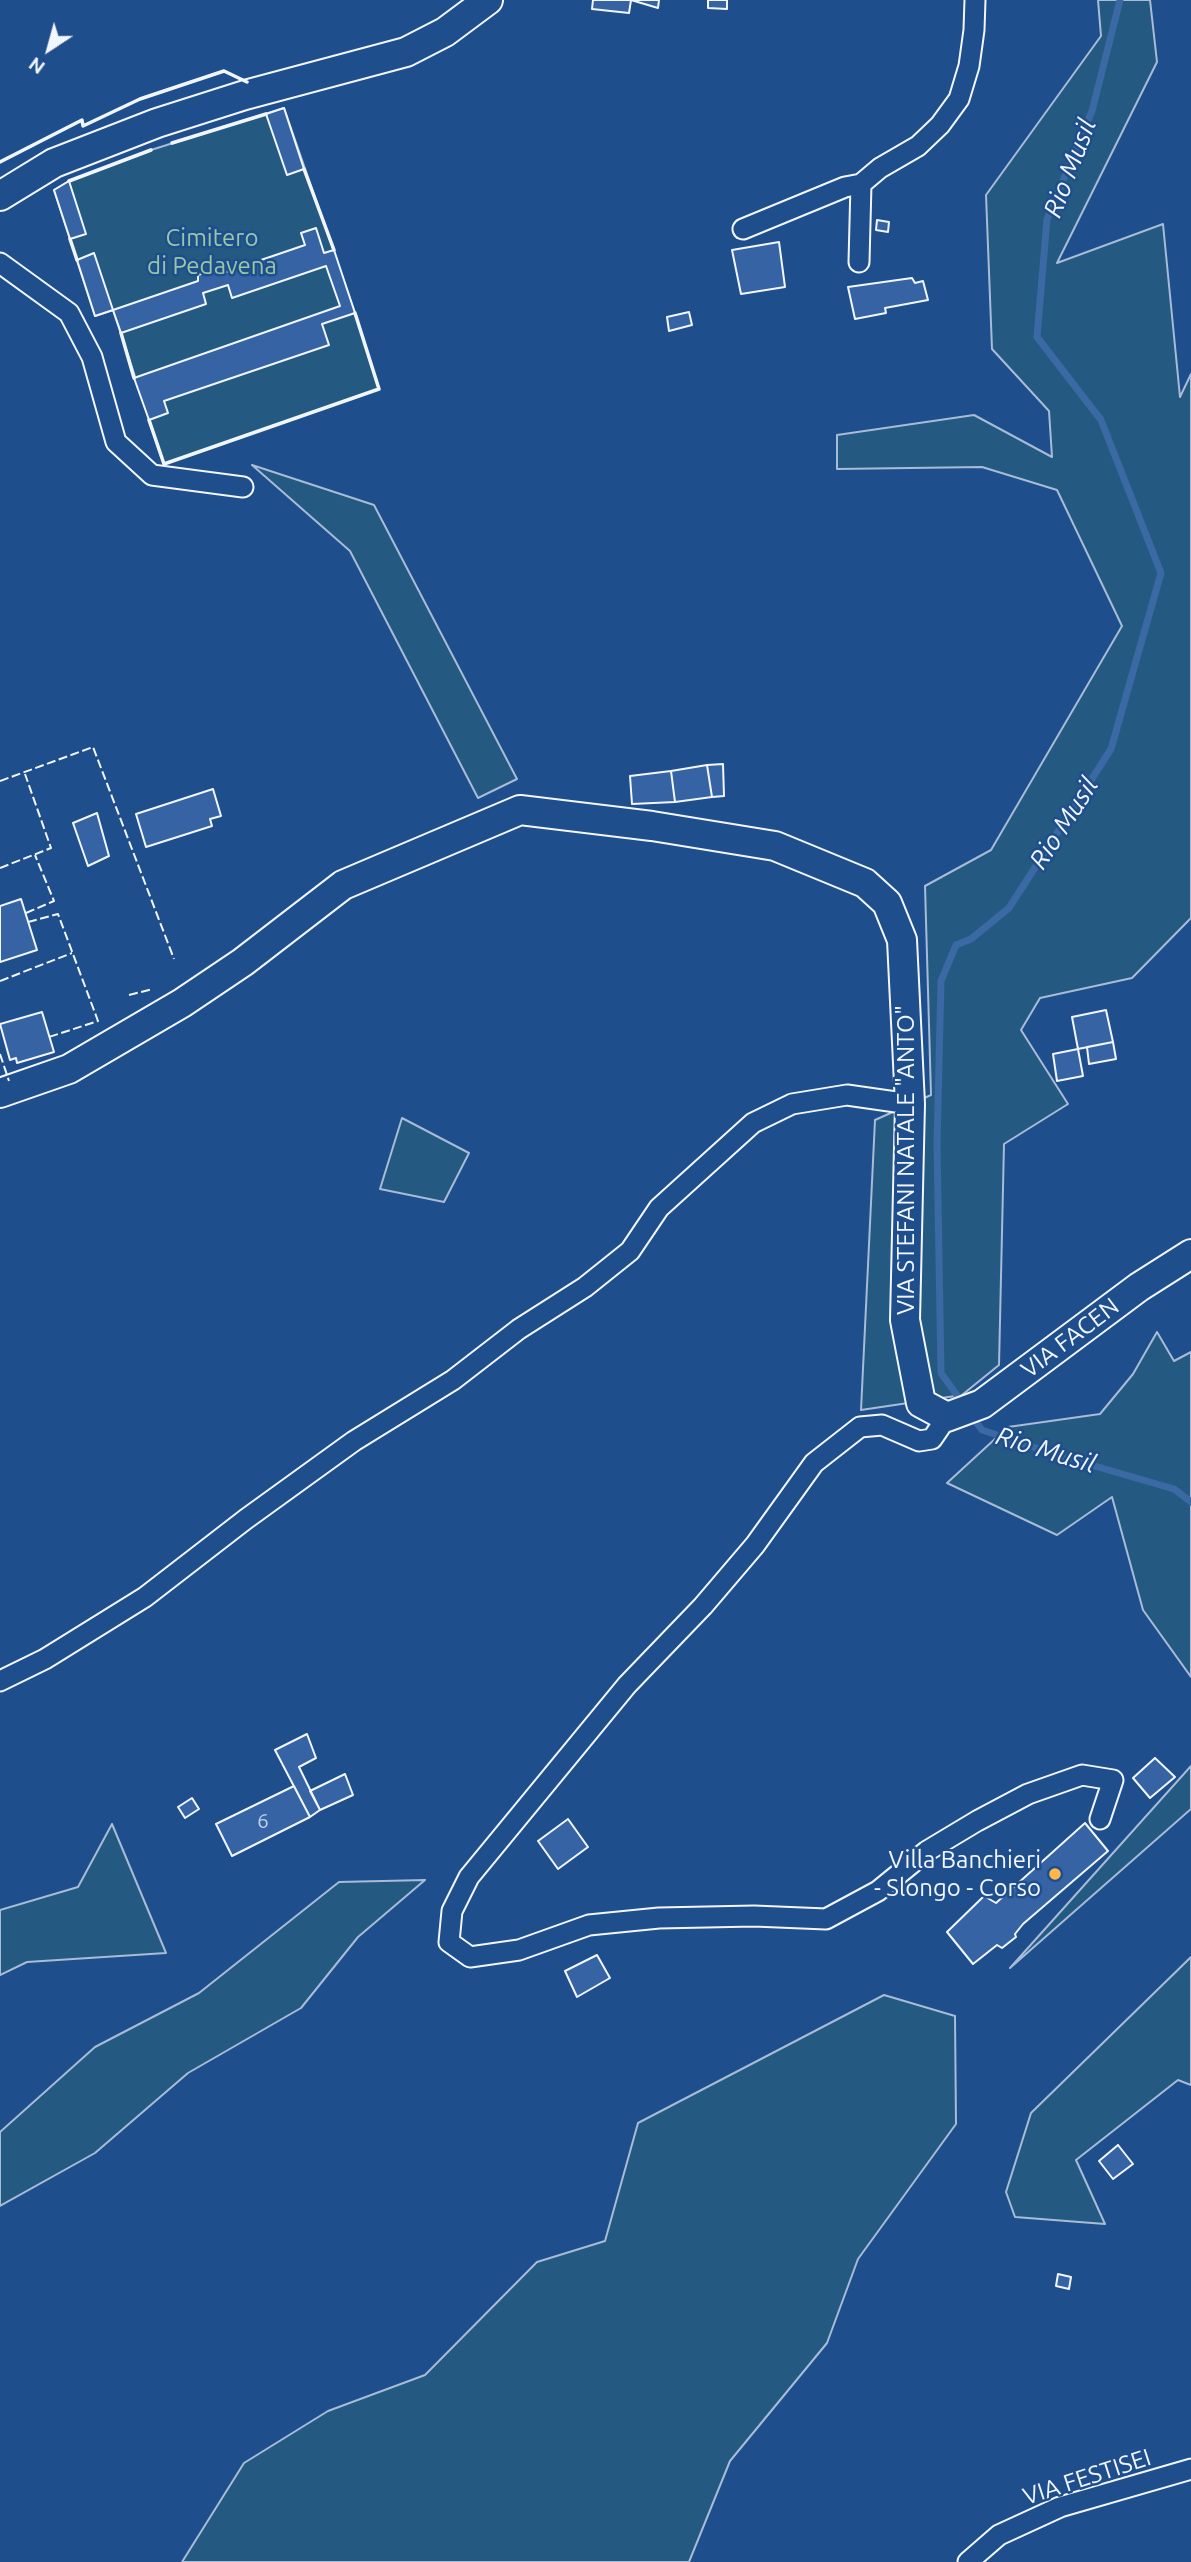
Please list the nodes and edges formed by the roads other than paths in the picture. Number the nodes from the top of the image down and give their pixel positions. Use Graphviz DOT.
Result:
graph roads {
  1 [pos="488,0"];
  2 [pos="975,0"];
  3 [pos="861,184"];
  4 [pos="0,196"];
  5 [pos="743,229"];
  6 [pos="859,261"];
  7 [pos="0,263"];
  8 [pos="243,488"];
  9 [pos="0,1093"];
  10 [pos="910,1104"];
  11 [pos="1191,1254"];
  12 [pos="947,1417"];
  13 [pos="0,1681"];
  14 [pos="1100,1819"];
  15 [pos="1191,2469"];
  16 [pos="968,2562"];
  1 -- 4 [label="street"];
  2 -- 3 [label="street"];
  3 -- 5 [label="street"];
  3 -- 6 [label="street"];
  7 -- 8 [label="street"];
  9 -- 10 [label="street, VIA STEFANI NATALE \"ANTO\""];
  10 -- 12 [label="street, VIA STEFANI NATALE \"ANTO\""];
  10 -- 13 [label="street"];
  11 -- 12 [label="street, VIA FACEN"];
  12 -- 14 [label="street"];
  15 -- 16 [label="street, VIA FESTISEI"];
}
